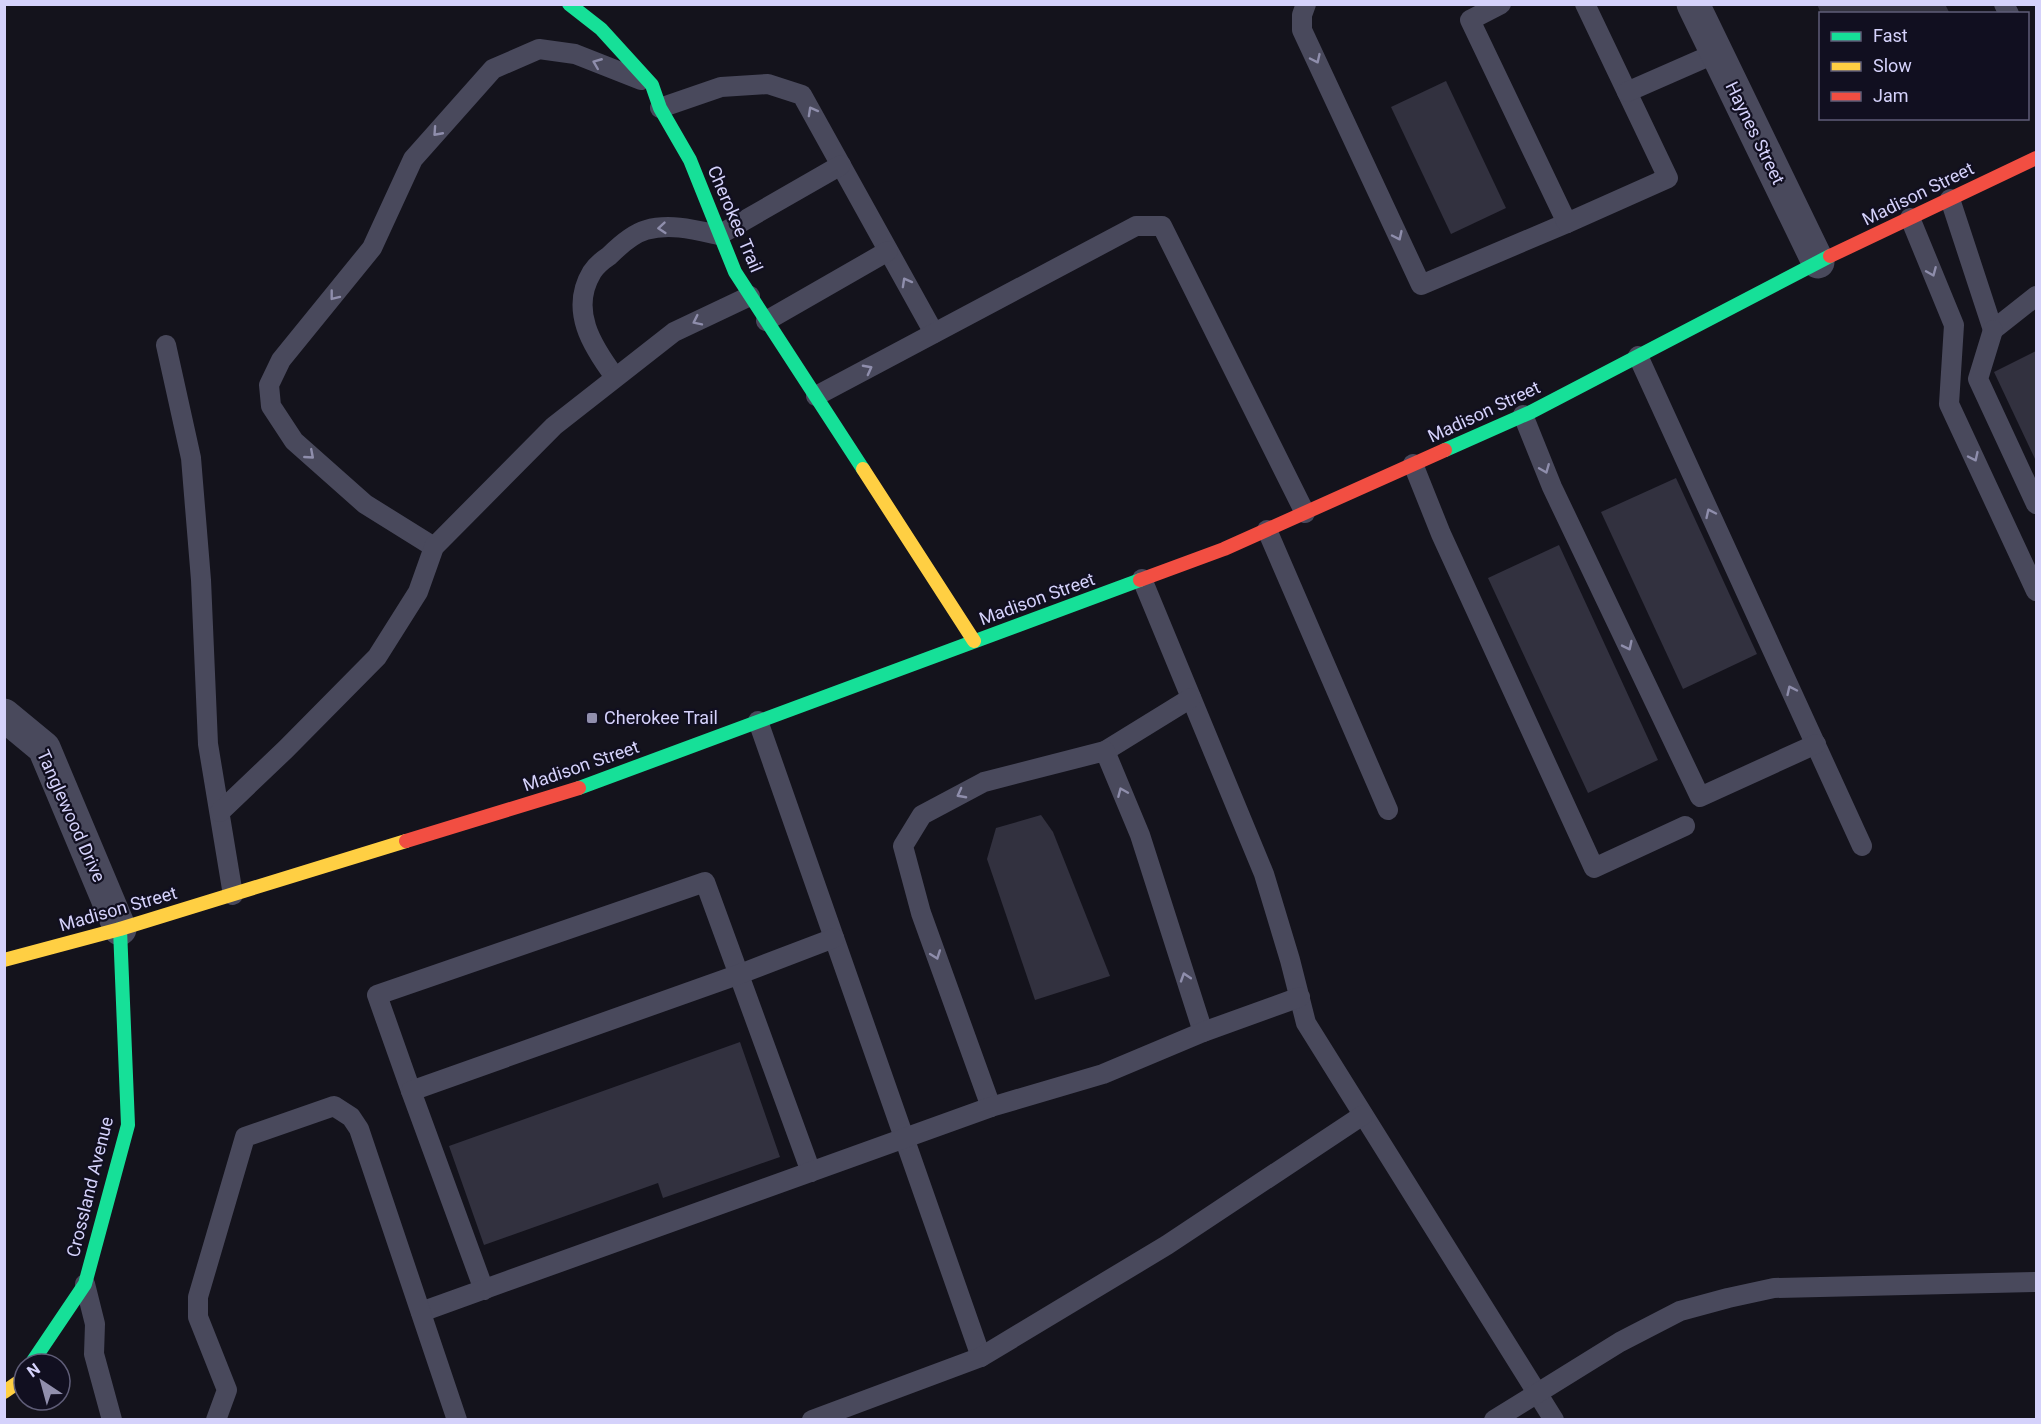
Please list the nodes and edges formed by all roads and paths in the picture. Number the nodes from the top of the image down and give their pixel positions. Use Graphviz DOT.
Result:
graph roads {
  1 [pos="569,4"];
  2 [pos="1306,4"];
  3 [pos="1501,4"];
  4 [pos="1585,4"];
  5 [pos="1693,4"];
  6 [pos="1716,53"];
  7 [pos="652,85"];
  8 [pos="1627,93"];
  9 [pos="660,108"];
  10 [pos="2037,158"];
  11 [pos="841,165"];
  12 [pos="1950,199"];
  13 [pos="1910,218"];
  14 [pos="1567,223"];
  15 [pos="719,235"];
  16 [pos="888,251"];
  17 [pos="1818,262"];
  18 [pos="750,296"];
  19 [pos="2037,297"];
  20 [pos="766,321"];
  21 [pos="1993,330"];
  22 [pos="934,333"];
  23 [pos="166,345"];
  24 [pos="1638,356"];
  25 [pos="615,377"];
  26 [pos="816,396"];
  27 [pos="1523,415"];
  28 [pos="1413,464"];
  29 [pos="2037,504"];
  30 [pos="1305,513"];
  31 [pos="1267,530"];
  32 [pos="434,547"];
  33 [pos="1142,579"];
  34 [pos="2037,591"];
  35 [pos="974,641"];
  36 [pos="1191,698"];
  37 [pos="4,715"];
  38 [pos="758,721"];
  39 [pos="1816,744"];
  40 [pos="1105,751"];
  41 [pos="1388,810"];
  42 [pos="220,812"];
  43 [pos="1685,826"];
  44 [pos="1862,846"];
  45 [pos="233,895"];
  46 [pos="120,929"];
  47 [pos="834,938"];
  48 [pos="4,960"];
  49 [pos="740,974"];
  50 [pos="1300,997"];
  51 [pos="1203,1032"];
  52 [pos="411,1091"];
  53 [pos="992,1107"];
  54 [pos="1363,1115"];
  55 [pos="904,1139"];
  56 [pos="811,1172"];
  57 [pos="2037,1282"];
  58 [pos="85,1284"];
  59 [pos="484,1290"];
  60 [pos="421,1312"];
  61 [pos="39,1352"];
  62 [pos="981,1357"];
  63 [pos="1537,1393"];
  64 [pos="112,1419"];
  65 [pos="216,1419"];
  66 [pos="458,1419"];
  67 [pos="812,1419"];
  68 [pos="1494,1419"];
  69 [pos="1554,1419"];
  1 -- 7 [label="main road, Cherokee Trail"];
  2 -- 14 [label="lane, one-way"];
  3 -- 14 [label="lane"];
  4 -- 8 [label="lane"];
  5 -- 6 [label="street, Haynes Street"];
  6 -- 8 [label="lane"];
  6 -- 17 [label="street, Haynes Street"];
  7 -- 9 [label="main road, Cherokee Trail"];
  7 -- 32 [label="lane, one-way"];
  8 -- 14 [label="lane"];
  11 -- 9 [label="lane, one-way"];
  9 -- 15 [label="main road, Cherokee Trail"];
  10 -- 12 [label="main road, Madison Street"];
  11 -- 15 [label="lane"];
  11 -- 16 [label="lane"];
  12 -- 13 [label="main road, Madison Street"];
  12 -- 21 [label="lane"];
  13 -- 17 [label="main road, Madison Street"];
  13 -- 34 [label="lane, one-way"];
  15 -- 18 [label="main road, Cherokee Trail"];
  15 -- 25 [label="lane, one-way"];
  16 -- 20 [label="lane"];
  22 -- 16 [label="lane, one-way"];
  17 -- 24 [label="main road, Madison Street"];
  18 -- 20 [label="main road, Cherokee Trail"];
  18 -- 25 [label="lane, one-way"];
  19 -- 21 [label="lane"];
  20 -- 26 [label="main road, Cherokee Trail"];
  21 -- 29 [label="lane"];
  26 -- 22 [label="lane, one-way"];
  22 -- 30 [label="lane"];
  23 -- 42 [label="lane"];
  24 -- 27 [label="main road, Madison Street"];
  39 -- 24 [label="lane, one-way"];
  25 -- 32 [label="lane"];
  26 -- 35 [label="main road, Cherokee Trail"];
  27 -- 28 [label="main road, Madison Street"];
  27 -- 39 [label="lane, one-way"];
  28 -- 30 [label="main road, Madison Street"];
  28 -- 43 [label="lane"];
  30 -- 31 [label="main road, Madison Street"];
  31 -- 33 [label="main road, Madison Street"];
  31 -- 41 [label="lane"];
  32 -- 42 [label="lane"];
  33 -- 35 [label="main road, Madison Street"];
  33 -- 36 [label="lane"];
  35 -- 38 [label="main road, Madison Street"];
  36 -- 40 [label="lane"];
  36 -- 50 [label="lane"];
  37 -- 46 [label="street, Tanglewood Drive"];
  38 -- 45 [label="main road, Madison Street"];
  38 -- 47 [label="lane"];
  39 -- 44 [label="lane"];
  51 -- 40 [label="lane, one-way"];
  40 -- 53 [label="lane, one-way"];
  42 -- 45 [label="lane"];
  45 -- 46 [label="main road, Madison Street"];
  46 -- 48 [label="main road, Madison Street"];
  46 -- 58 [label="main road, Crossland Avenue"];
  47 -- 49 [label="lane"];
  47 -- 55 [label="lane"];
  49 -- 52 [label="lane"];
  49 -- 52 [label="lane"];
  49 -- 56 [label="lane"];
  50 -- 51 [label="lane"];
  50 -- 54 [label="lane"];
  51 -- 53 [label="lane"];
  52 -- 59 [label="lane"];
  53 -- 55 [label="lane"];
  54 -- 62 [label="lane"];
  54 -- 63 [label="lane"];
  55 -- 56 [label="lane"];
  55 -- 62 [label="lane"];
  56 -- 59 [label="lane"];
  57 -- 63 [label="lane"];
  58 -- 61 [label="main road, Crossland Avenue"];
  58 -- 64 [label="lane"];
  59 -- 60 [label="lane"];
  60 -- 65 [label="lane"];
  60 -- 66 [label="lane"];
  62 -- 67 [label="lane"];
  63 -- 68 [label="lane"];
  63 -- 69 [label="lane"];
}
